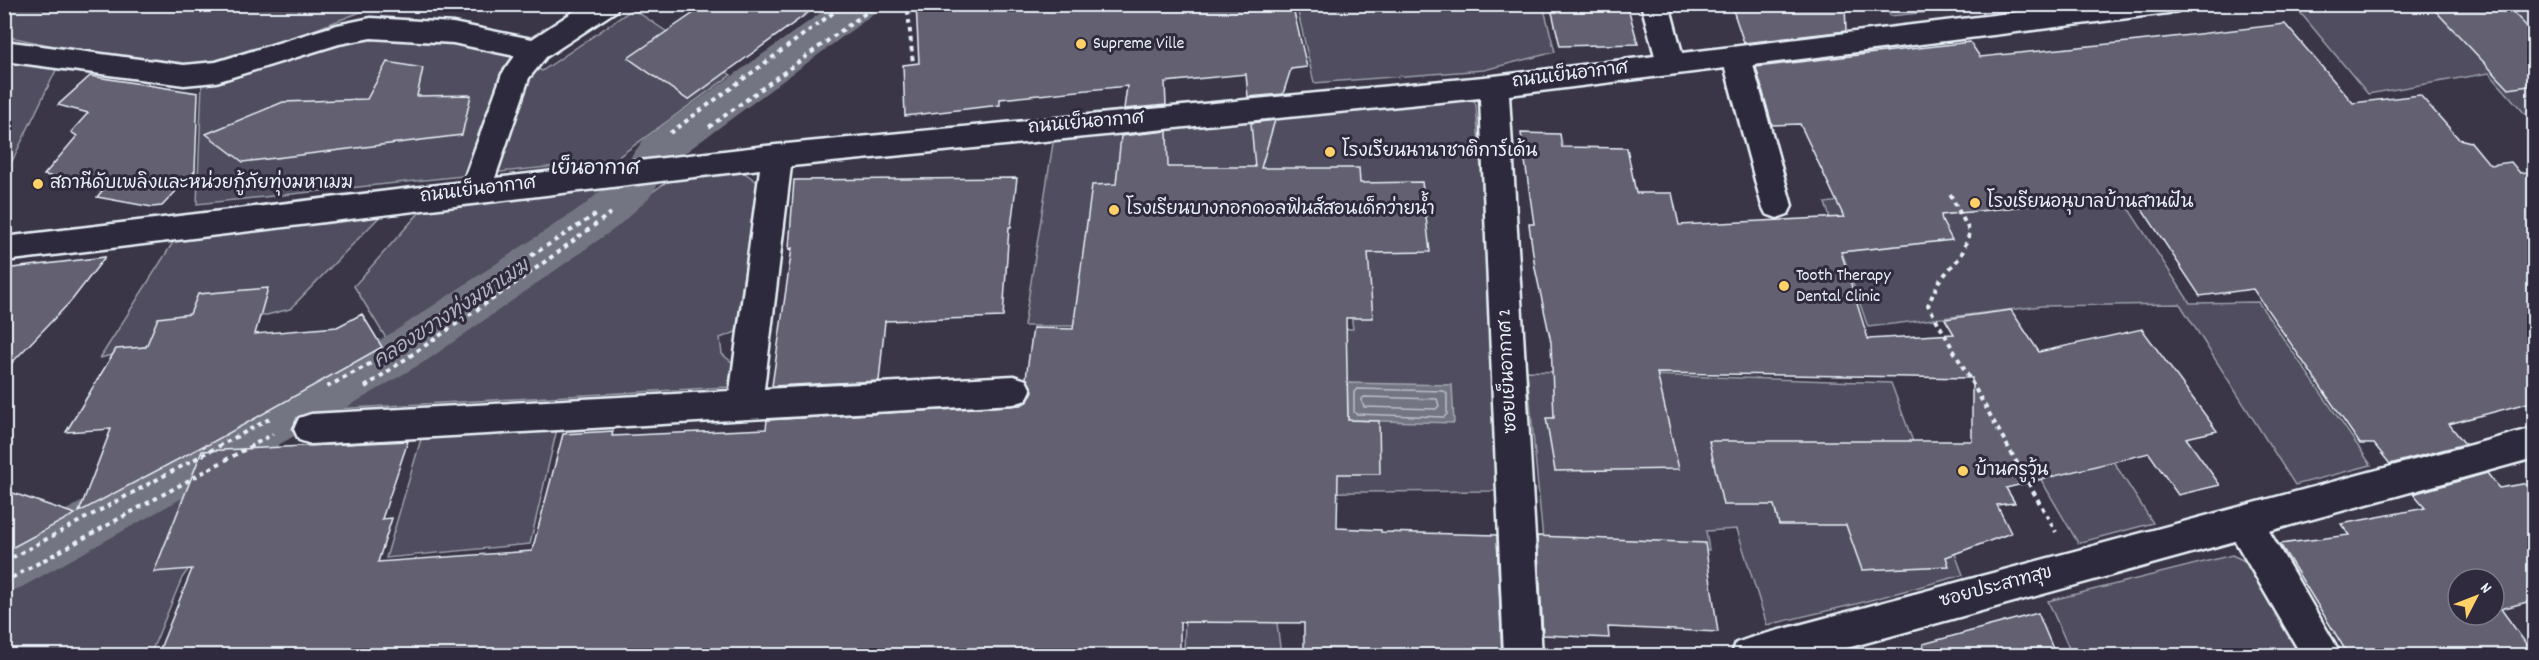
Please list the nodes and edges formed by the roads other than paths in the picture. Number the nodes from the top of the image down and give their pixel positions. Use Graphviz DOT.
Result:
graph roads {
  1 [pos="606,4"];
  2 [pos="1655,4"];
  3 [pos="2168,4"];
  4 [pos="536,50"];
  5 [pos="4,51"];
  6 [pos="1736,56"];
  7 [pos="1671,64"];
  8 [pos="1494,86"];
  9 [pos="777,156"];
  10 [pos="475,191"];
  11 [pos="1777,206"];
  12 [pos="4,249"];
  13 [pos="1014,390"];
  14 [pos="746,405"];
  15 [pos="297,429"];
  16 [pos="2535,443"];
  17 [pos="2243,521"];
  18 [pos="1523,656"];
  19 [pos="1750,656"];
  20 [pos="2323,656"];
  1 -- 4 [label="street"];
  2 -- 7 [label="street"];
  3 -- 6 [label="street, ถนนเย็นอากาศ"];
  4 -- 5 [label="street"];
  4 -- 10 [label="street"];
  6 -- 7 [label="street, ถนนเย็นอากาศ"];
  6 -- 11 [label="street"];
  7 -- 8 [label="street, ถนนเย็นอากาศ"];
  8 -- 9 [label="street, ถนนเย็นอากาศ"];
  8 -- 18 [label="street, ซอยเย็นอากาศ 2"];
  9 -- 10 [label="street, ถนนเย็นอากาศ"];
  9 -- 14 [label="street"];
  10 -- 12 [label="street, ถนนเย็นอากาศ"];
  13 -- 14 [label="street"];
  14 -- 15 [label="street"];
  16 -- 17 [label="street, ซอยประสาทสุข"];
  17 -- 19 [label="street, ซอยประสาทสุข"];
  17 -- 20 [label="street"];
}
